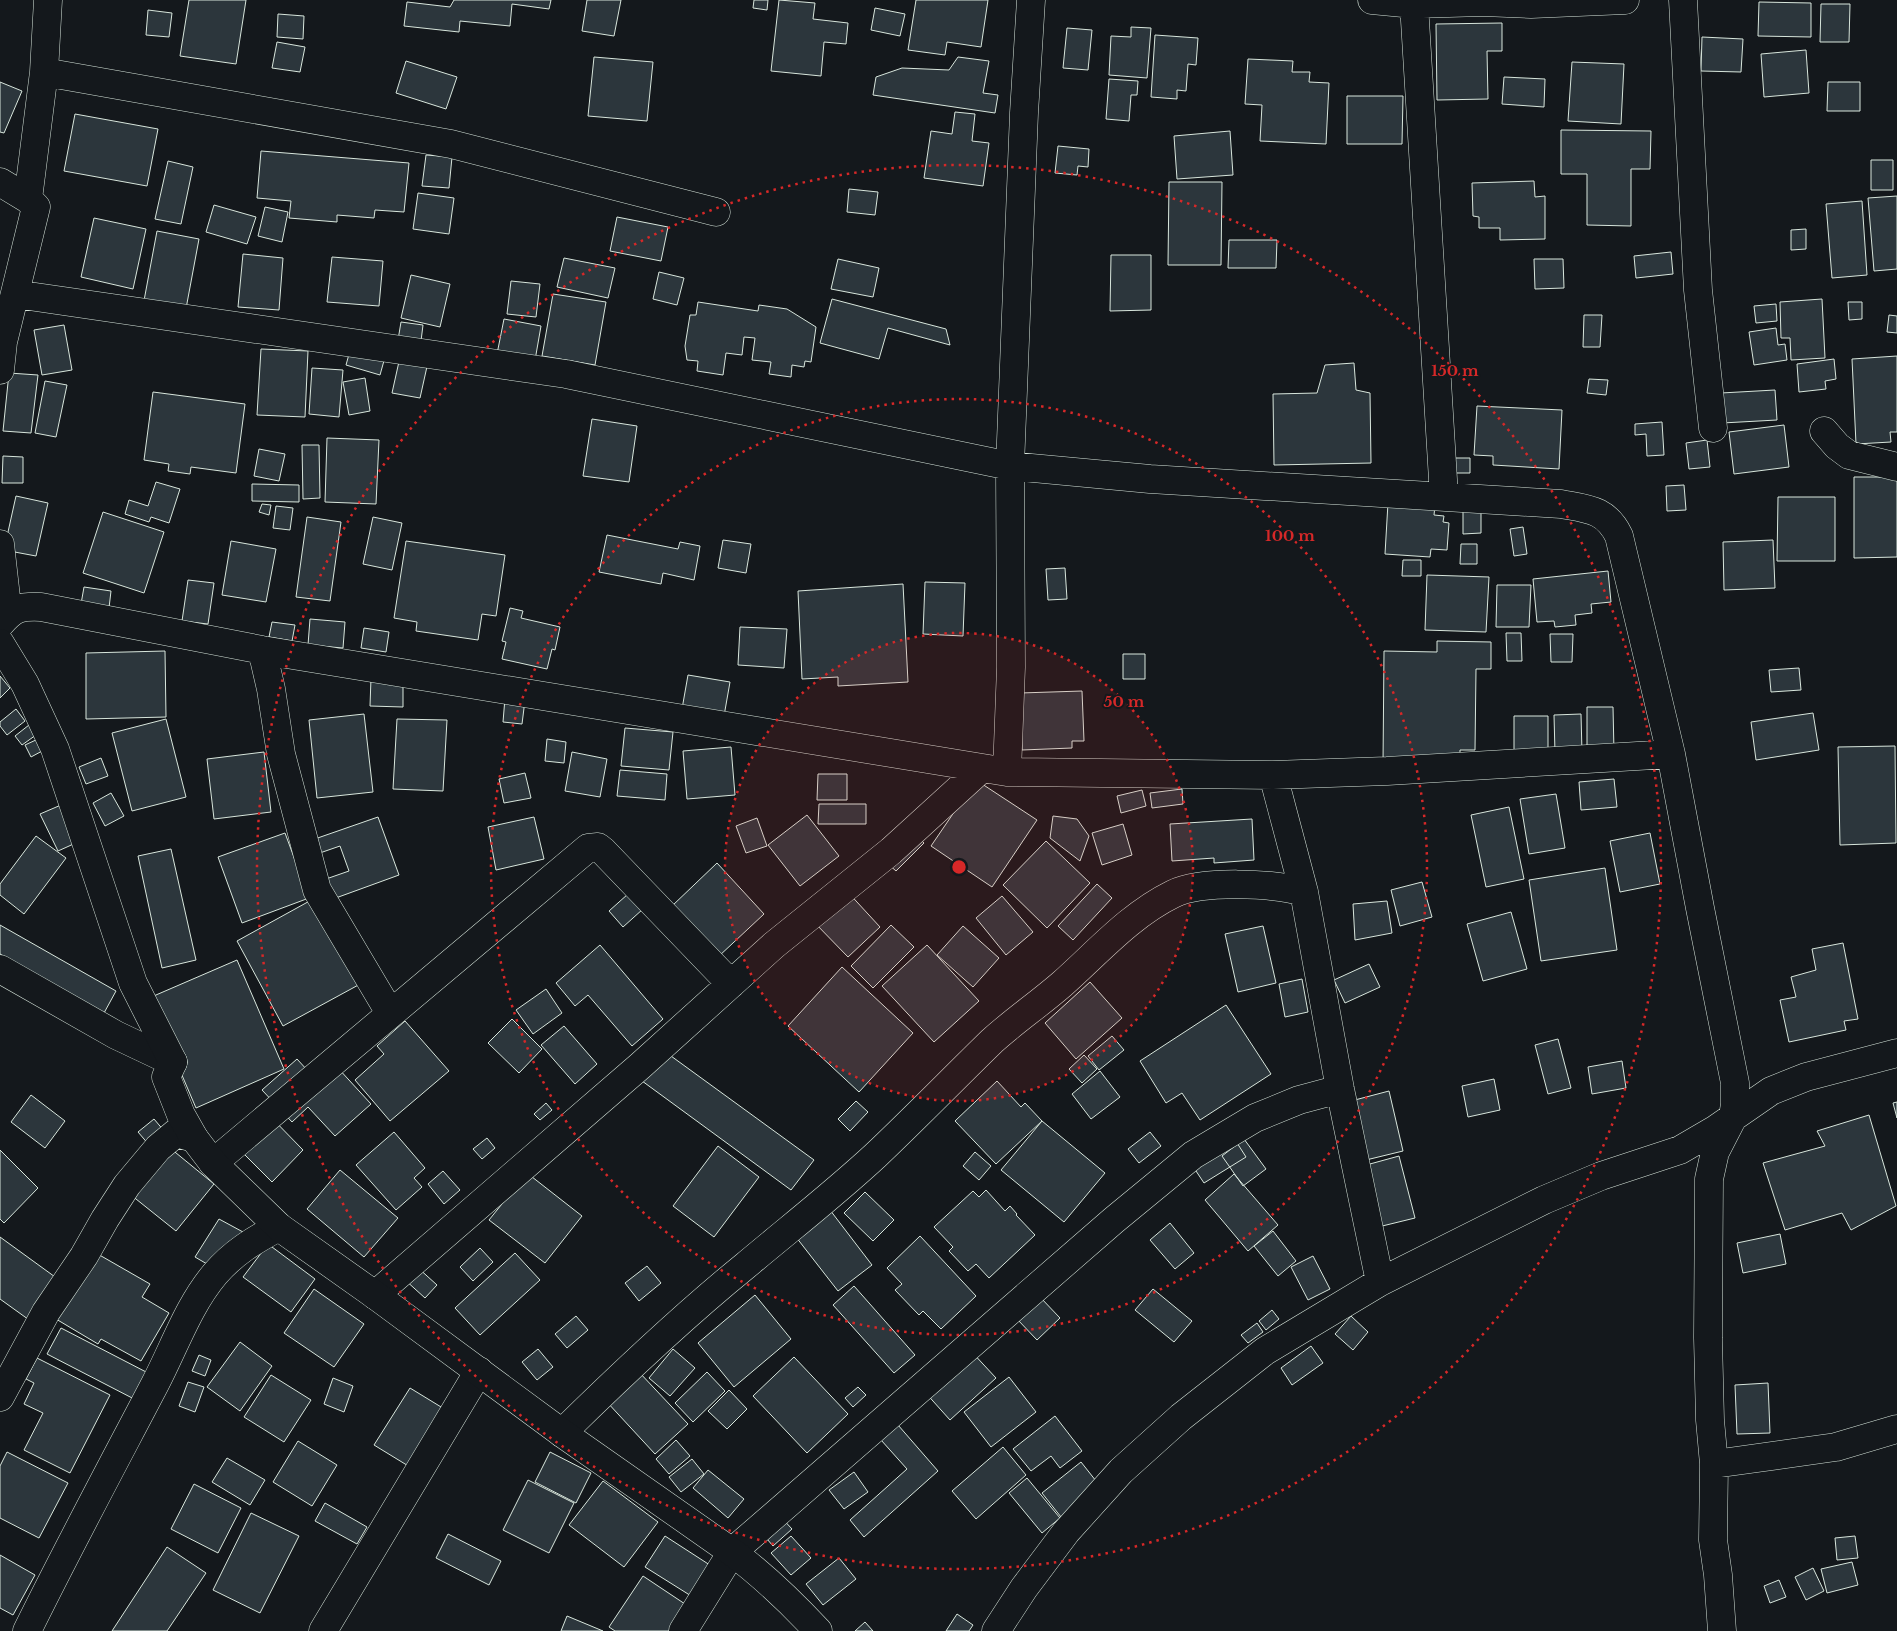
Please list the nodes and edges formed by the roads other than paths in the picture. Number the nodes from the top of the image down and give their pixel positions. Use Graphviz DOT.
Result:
graph roads {
  1 [pos="48,0"];
  2 [pos="1031,0"];
  3 [pos="1380,0"];
  4 [pos="1625,0"];
  5 [pos="1682,0"];
  6 [pos="1414,4"];
  7 [pos="44,72"];
  8 [pos="0,182"];
  9 [pos="28,199"];
  10 [pos="716,212"];
  11 [pos="15,294"];
  12 [pos="0,370"];
  13 [pos="1713,428"];
  14 [pos="1824,431"];
  15 [pos="1010,466"];
  16 [pos="1897,466"];
  17 [pos="1444,496"];
  18 [pos="0,544"];
  19 [pos="4,620"];
  20 [pos="0,643"];
  21 [pos="262,650"];
  22 [pos="1672,754"];
  23 [pos="980,769"];
  24 [pos="1007,772"];
  25 [pos="1273,775"];
  26 [pos="1304,892"];
  27 [pos="0,969"];
  28 [pos="730,984"];
  29 [pos="390,1013"];
  30 [pos="1897,1053"];
  31 [pos="173,1062"];
  32 [pos="1340,1089"];
  33 [pos="1733,1117"];
  34 [pos="194,1138"];
  35 [pos="213,1163"];
  36 [pos="279,1227"];
  37 [pos="1380,1282"];
  38 [pos="375,1295"];
  39 [pos="480,1371"];
  40 [pos="0,1397"];
  41 [pos="1897,1429"];
  42 [pos="562,1433"];
  43 [pos="1714,1464"];
  44 [pos="732,1552"];
  45 [pos="27,1631"];
  46 [pos="323,1631"];
  47 [pos="683,1631"];
  48 [pos="818,1631"];
  49 [pos="996,1631"];
  50 [pos="1722,1631"];
  1 -- 7 [label="street"];
  2 -- 15 [label="street"];
  3 -- 6 [label="street"];
  4 -- 6 [label="street"];
  5 -- 13 [label="street"];
  6 -- 17 [label="street"];
  7 -- 9 [label="street"];
  7 -- 10 [label="street"];
  8 -- 9 [label="street"];
  9 -- 11 [label="street"];
  11 -- 12 [label="street"];
  11 -- 15 [label="street"];
  14 -- 16 [label="street"];
  15 -- 17 [label="street"];
  15 -- 24 [label="street"];
  17 -- 22 [label="street"];
  18 -- 19 [label="street"];
  19 -- 21 [label="street"];
  20 -- 31 [label="street"];
  21 -- 23 [label="street"];
  21 -- 29 [label="street"];
  22 -- 25 [label="street"];
  22 -- 33 [label="street"];
  23 -- 24 [label="street"];
  23 -- 28 [label="street"];
  24 -- 25 [label="street"];
  25 -- 26 [label="street"];
  26 -- 32 [label="street"];
  26 -- 42 [label="street"];
  27 -- 31 [label="street"];
  28 -- 29 [label="street"];
  28 -- 38 [label="street"];
  29 -- 35 [label="street"];
  30 -- 33 [label="street"];
  31 -- 34 [label="street"];
  32 -- 37 [label="street"];
  32 -- 44 [label="street"];
  33 -- 37 [label="street"];
  33 -- 43 [label="street"];
  34 -- 35 [label="street"];
  34 -- 40 [label="street"];
  35 -- 36 [label="street"];
  36 -- 38 [label="street"];
  36 -- 45 [label="street"];
  37 -- 49 [label="street"];
  38 -- 39 [label="street"];
  39 -- 42 [label="street"];
  39 -- 46 [label="street"];
  41 -- 43 [label="street"];
  42 -- 44 [label="street"];
  43 -- 50 [label="street"];
  44 -- 47 [label="street"];
  44 -- 48 [label="street"];
}
